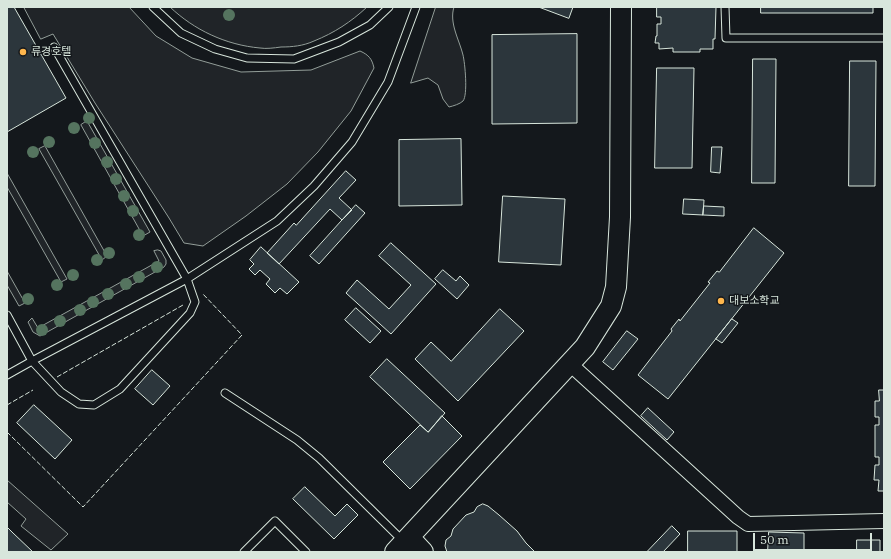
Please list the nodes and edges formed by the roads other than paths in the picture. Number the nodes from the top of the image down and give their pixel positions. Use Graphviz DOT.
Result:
graph roads {
  1 [pos="153,7"];
  2 [pos="389,7"];
  3 [pos="416,7"];
  4 [pos="621,7"];
  5 [pos="725,7"];
  6 [pos="884,38"];
  7 [pos="54,47"];
  8 [pos="187,279"];
  9 [pos="7,315"];
  10 [pos="32,361"];
  11 [pos="570,364"];
  12 [pos="7,375"];
  13 [pos="225,393"];
  14 [pos="884,521"];
  15 [pos="403,544"];
  16 [pos="244,552"];
  17 [pos="306,552"];
  18 [pos="423,552"];
  1 -- 2 [label="lane"];
  3 -- 8 [label="lane"];
  4 -- 11 [label="street"];
  5 -- 6 [label="lane"];
  7 -- 8 [label="lane"];
  8 -- 10 [label="lane"];
  8 -- 10 [label="lane"];
  9 -- 10 [label="lane"];
  10 -- 12 [label="lane"];
  11 -- 14 [label="street"];
  11 -- 15 [label="street"];
  13 -- 15 [label="lane"];
  15 -- 18 [label="street"];
  16 -- 17 [label="lane"];
}
